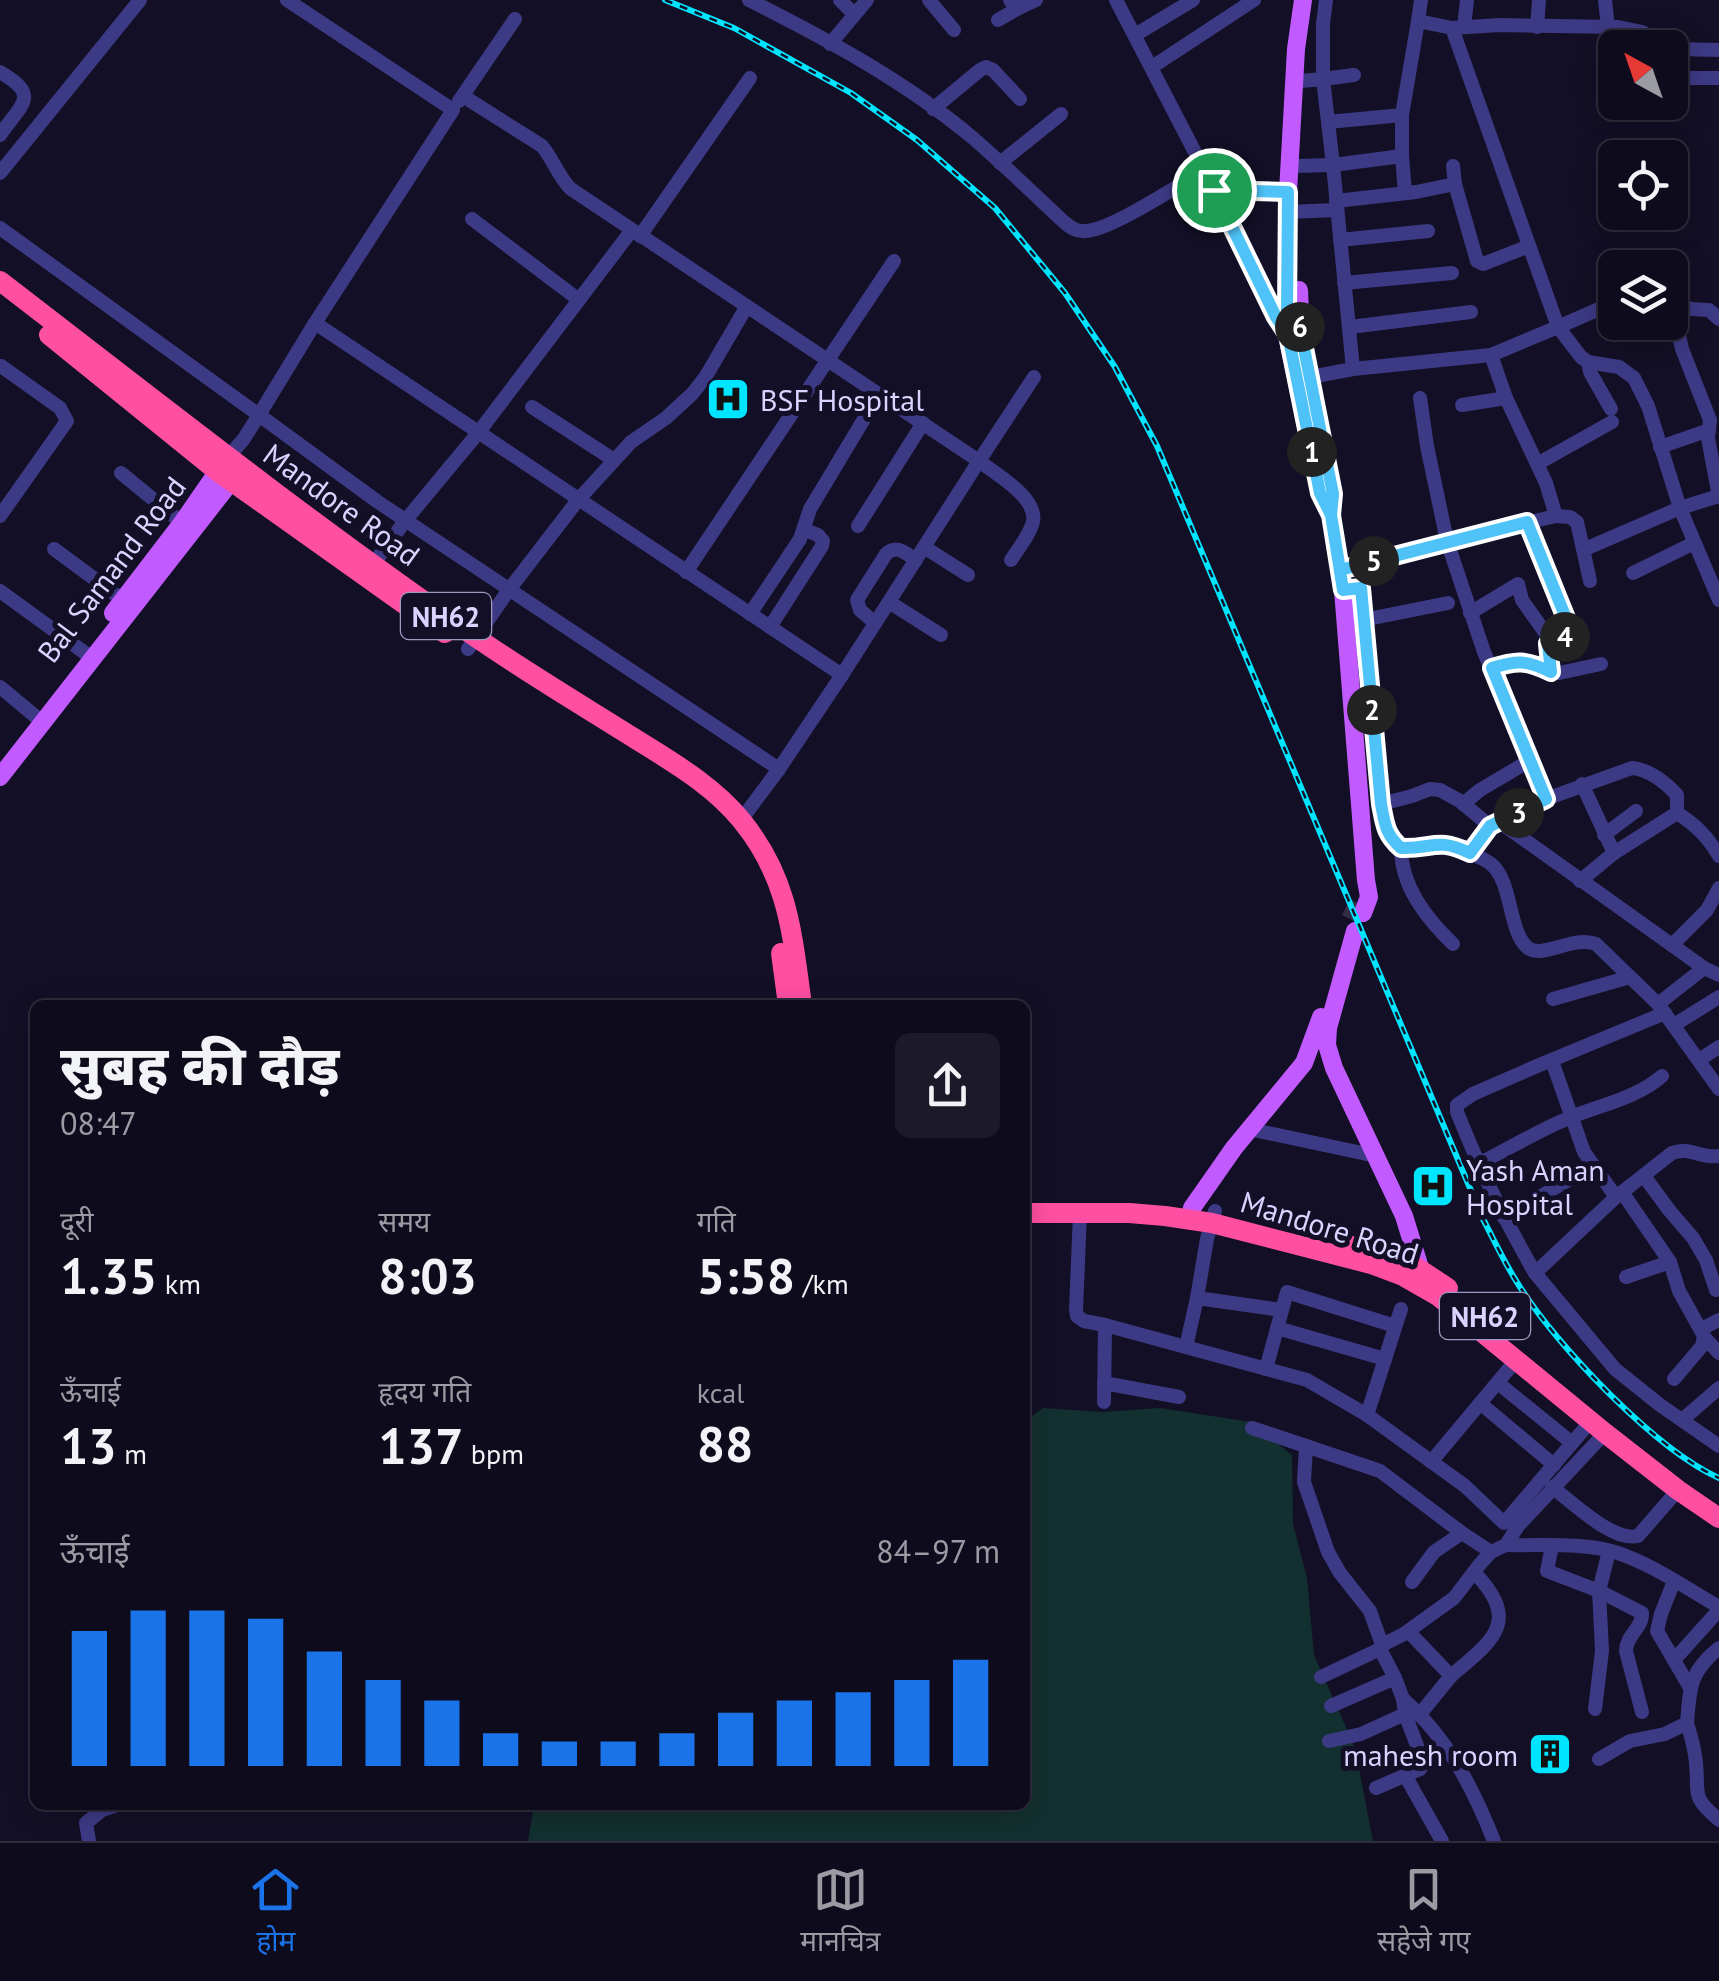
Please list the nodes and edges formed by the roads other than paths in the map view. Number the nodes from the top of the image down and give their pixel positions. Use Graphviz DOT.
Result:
graph roads {
  1 [pos="140,0"];
  2 [pos="287,0"];
  3 [pos="749,0"];
  4 [pos="840,0"];
  5 [pos="867,0"];
  6 [pos="929,0"];
  7 [pos="1036,0"];
  8 [pos="1116,0"];
  9 [pos="1193,0"];
  10 [pos="1254,0"];
  11 [pos="1307,0"];
  12 [pos="1326,0"];
  13 [pos="1421,0"];
  14 [pos="1467,0"];
  15 [pos="1539,0"];
  16 [pos="1605,0"];
  17 [pos="1013,5"];
  18 [pos="854,14"];
  19 [pos="514,18"];
  20 [pos="998,20"];
  21 [pos="1418,21"];
  22 [pos="1537,27"];
  23 [pos="1458,28"];
  24 [pos="1608,28"];
  25 [pos="954,30"];
  26 [pos="1135,35"];
  27 [pos="830,44"];
  28 [pos="1719,50"];
  29 [pos="1152,66"];
  30 [pos="0,72"];
  31 [pos="1354,75"];
  32 [pos="750,78"];
  33 [pos="1688,78"];
  34 [pos="1719,78"];
  35 [pos="1323,79"];
  36 [pos="1301,81"];
  37 [pos="463,96"];
  38 [pos="1020,99"];
  39 [pos="933,109"];
  40 [pos="453,110"];
  41 [pos="1061,114"];
  42 [pos="1402,114"];
  43 [pos="1328,122"];
  44 [pos="0,135"];
  45 [pos="1402,156"];
  46 [pos="1000,163"];
  47 [pos="1333,164"];
  48 [pos="1296,166"];
  49 [pos="1453,166"];
  50 [pos="1205,170"];
  51 [pos="0,172"];
  52 [pos="1455,184"];
  53 [pos="1214,190"];
  54 [pos="1288,192"];
  55 [pos="1405,193"];
  56 [pos="1337,206"];
  57 [pos="1291,212"];
  58 [pos="472,220"];
  59 [pos="0,228"];
  60 [pos="1428,232"];
  61 [pos="636,233"];
  62 [pos="1340,240"];
  63 [pos="1529,246"];
  64 [pos="894,261"];
  65 [pos="1452,273"];
  66 [pos="0,281"];
  67 [pos="1344,283"];
  68 [pos="0,296"];
  69 [pos="579,300"];
  70 [pos="747,306"];
  71 [pos="1688,308"];
  72 [pos="1598,309"];
  73 [pos="1286,312"];
  74 [pos="1472,312"];
  75 [pos="1719,319"];
  76 [pos="315,323"];
  77 [pos="1350,327"];
  78 [pos="1558,327"];
  79 [pos="1295,337"];
  80 [pos="1680,340"];
  81 [pos="1492,355"];
  82 [pos="828,360"];
  83 [pos="1588,362"];
  84 [pos="0,366"];
  85 [pos="1353,369"];
  86 [pos="1034,377"];
  87 [pos="1304,379"];
  88 [pos="880,394"];
  89 [pos="1420,398"];
  90 [pos="1506,398"];
  91 [pos="1462,406"];
  92 [pos="532,407"];
  93 [pos="259,415"];
  94 [pos="923,423"];
  95 [pos="1708,430"];
  96 [pos="478,433"];
  97 [pos="1660,447"];
  98 [pos="614,460"];
  99 [pos="979,460"];
  100 [pos="1537,464"];
  101 [pos="230,469"];
  102 [pos="121,473"];
  103 [pos="1719,496"];
  104 [pos="578,500"];
  105 [pos="1680,508"];
  106 [pos="0,516"];
  107 [pos="1556,516"];
  108 [pos="405,521"];
  109 [pos="1527,522"];
  110 [pos="182,523"];
  111 [pos="858,526"];
  112 [pos="805,530"];
  113 [pos="1448,541"];
  114 [pos="1694,543"];
  115 [pos="54,549"];
  116 [pos="1585,550"];
  117 [pos="920,553"];
  118 [pos="1011,560"];
  119 [pos="368,570"];
  120 [pos="1340,570"];
  121 [pos="686,572"];
  122 [pos="1633,573"];
  123 [pos="968,575"];
  124 [pos="1590,581"];
  125 [pos="1343,590"];
  126 [pos="0,591"];
  127 [pos="508,591"];
  128 [pos="123,600"];
  129 [pos="1719,600"];
  130 [pos="889,602"];
  131 [pos="1448,603"];
  132 [pos="1470,612"];
  133 [pos="750,614"];
  134 [pos="1364,620"];
  135 [pos="875,623"];
  136 [pos="770,627"];
  137 [pos="942,635"];
  138 [pos="1551,641"];
  139 [pos="472,644"];
  140 [pos="88,655"];
  141 [pos="1601,664"];
  142 [pos="1492,668"];
  143 [pos="1551,672"];
  144 [pos="842,675"];
  145 [pos="0,688"];
  146 [pos="35,716"];
  147 [pos="0,760"];
  148 [pos="1529,761"];
  149 [pos="779,770"];
  150 [pos="0,777"];
  151 [pos="1582,784"];
  152 [pos="1546,799"];
  153 [pos="1381,804"];
  154 [pos="1463,804"];
  155 [pos="1636,811"];
  156 [pos="1676,814"];
  157 [pos="741,820"];
  158 [pos="1495,824"];
  159 [pos="1604,835"];
  160 [pos="1401,848"];
  161 [pos="1470,853"];
  162 [pos="1614,853"];
  163 [pos="1719,856"];
  164 [pos="1580,881"];
  165 [pos="1719,888"];
  166 [pos="1356,916"];
  167 [pos="1453,944"];
  168 [pos="1672,945"];
  169 [pos="1712,972"];
  170 [pos="1630,977"];
  171 [pos="1719,998"];
  172 [pos="1553,999"];
  173 [pos="787,1000"];
  174 [pos="801,1000"];
  175 [pos="1665,1014"];
  176 [pos="1719,1047"];
  177 [pos="1699,1060"];
  178 [pos="1552,1061"];
  179 [pos="1662,1076"];
  180 [pos="1719,1089"];
  181 [pos="1572,1116"];
  182 [pos="1250,1129"];
  183 [pos="1376,1156"];
  184 [pos="1719,1156"];
  185 [pos="1478,1164"];
  186 [pos="1592,1166"];
  187 [pos="1644,1176"];
  188 [pos="1619,1195"];
  189 [pos="1030,1202"];
  190 [pos="1030,1213"];
  191 [pos="1080,1213"];
  192 [pos="1190,1214"];
  193 [pos="1213,1217"];
  194 [pos="1504,1218"];
  195 [pos="1670,1262"];
  196 [pos="1420,1268"];
  197 [pos="1535,1274"];
  198 [pos="1626,1277"];
  199 [pos="1716,1290"];
  200 [pos="1197,1298"];
  201 [pos="1282,1310"];
  202 [pos="1402,1310"];
  203 [pos="1719,1320"];
  204 [pos="1106,1325"];
  205 [pos="1395,1326"];
  206 [pos="1277,1328"];
  207 [pos="1703,1334"];
  208 [pos="1186,1348"];
  209 [pos="1719,1353"];
  210 [pos="1385,1359"];
  211 [pos="1517,1359"];
  212 [pos="1266,1368"];
  213 [pos="1674,1379"];
  214 [pos="1104,1383"];
  215 [pos="1498,1383"];
  216 [pos="1719,1388"];
  217 [pos="1179,1397"];
  218 [pos="1104,1402"];
  219 [pos="1480,1403"];
  220 [pos="1367,1415"];
  221 [pos="1682,1420"];
  222 [pos="1598,1427"];
  223 [pos="1252,1428"];
  224 [pos="1572,1443"];
  225 [pos="1306,1446"];
  226 [pos="1719,1446"];
  227 [pos="1431,1462"];
  228 [pos="1554,1465"];
  229 [pos="1552,1487"];
  230 [pos="1678,1490"];
  231 [pos="1719,1502"];
  232 [pos="1719,1518"];
  233 [pos="1462,1533"];
  234 [pos="1506,1545"];
  235 [pos="1552,1546"];
  236 [pos="1609,1551"];
  237 [pos="1491,1552"];
  238 [pos="1474,1572"];
  239 [pos="1674,1581"];
  240 [pos="1412,1582"];
  241 [pos="1599,1590"];
  242 [pos="1719,1608"];
  243 [pos="1636,1630"];
  244 [pos="1408,1631"];
  245 [pos="1657,1631"];
  246 [pos="1381,1646"];
  247 [pos="1719,1648"];
  248 [pos="1674,1660"];
  249 [pos="1451,1676"];
  250 [pos="1321,1678"];
  251 [pos="1395,1678"];
  252 [pos="1689,1686"];
  253 [pos="1331,1706"];
  254 [pos="1409,1709"];
  255 [pos="1595,1709"];
  256 [pos="1642,1712"];
  257 [pos="1688,1724"];
  258 [pos="1330,1741"];
  259 [pos="1599,1759"];
  260 [pos="1406,1775"];
  261 [pos="1376,1788"];
  262 [pos="102,1810"];
  263 [pos="1719,1820"];
  264 [pos="89,1841"];
  265 [pos="1442,1841"];
  266 [pos="1494,1841"];
  1 -- 51 [label="street"];
  2 -- 40 [label="street"];
  3 -- 27 [label="street"];
  4 -- 18 [label="street"];
  5 -- 18 [label="street"];
  6 -- 25 [label="street"];
  7 -- 17 [label="street"];
  8 -- 26 [label="street"];
  9 -- 26 [label="street"];
  10 -- 29 [label="street"];
  11 -- 36 [label="main road"];
  11 -- 54 [label="main road"];
  12 -- 35 [label="street"];
  13 -- 21 [label="street"];
  14 -- 23 [label="street"];
  15 -- 22 [label="street"];
  16 -- 24 [label="street"];
  17 -- 20 [label="street"];
  18 -- 27 [label="street"];
  19 -- 37 [label="street"];
  21 -- 23 [label="street"];
  21 -- 42 [label="street"];
  22 -- 23 [label="street"];
  22 -- 24 [label="street"];
  23 -- 63 [label="street"];
  24 -- 28 [label="street"];
  26 -- 29 [label="street"];
  27 -- 39 [label="street"];
  29 -- 50 [label="street"];
  30 -- 44 [label="street"];
  31 -- 35 [label="street"];
  32 -- 61 [label="street"];
  33 -- 34 [label="street"];
  35 -- 36 [label="street"];
  35 -- 43 [label="street"];
  36 -- 48 [label="main road"];
  37 -- 40 [label="street"];
  37 -- 61 [label="street"];
  38 -- 39 [label="street"];
  39 -- 46 [label="street"];
  40 -- 76 [label="street"];
  41 -- 46 [label="street"];
  42 -- 43 [label="street"];
  42 -- 45 [label="street"];
  43 -- 47 [label="street"];
  45 -- 47 [label="street"];
  45 -- 55 [label="street"];
  46 -- 50 [label="street"];
  47 -- 48 [label="street"];
  47 -- 56 [label="street"];
  48 -- 57 [label="main road"];
  49 -- 52 [label="street"];
  50 -- 53 [label="street"];
  52 -- 55 [label="street"];
  52 -- 63 [label="street"];
  53 -- 54 [label="street"];
  53 -- 73 [label="street"];
  54 -- 57 [label="main road"];
  55 -- 56 [label="street"];
  56 -- 57 [label="street"];
  56 -- 62 [label="street"];
  57 -- 73 [label="main road"];
  58 -- 69 [label="street"];
  59 -- 93 [label="street"];
  60 -- 62 [label="street"];
  61 -- 69 [label="street"];
  61 -- 70 [label="street"];
  62 -- 67 [label="street"];
  63 -- 78 [label="street"];
  64 -- 82 [label="street"];
  65 -- 67 [label="street"];
  66 -- 101 [label="highway, Mandore Road / NH62"];
  67 -- 77 [label="street"];
  68 -- 101 [label="highway, Mandore Road / NH62"];
  69 -- 96 [label="street"];
  70 -- 82 [label="street"];
  70 -- 98 [label="street"];
  71 -- 75 [label="street"];
  72 -- 78 [label="street"];
  73 -- 79 [label="main road"];
  73 -- 79 [label="street"];
  74 -- 77 [label="street"];
  76 -- 93 [label="street"];
  76 -- 96 [label="street"];
  77 -- 85 [label="street"];
  78 -- 81 [label="street"];
  78 -- 83 [label="street"];
  79 -- 87 [label="main road"];
  80 -- 95 [label="street"];
  81 -- 85 [label="street"];
  81 -- 90 [label="street"];
  82 -- 88 [label="street"];
  82 -- 121 [label="street"];
  83 -- 97 [label="street"];
  83 -- 100 [label="street"];
  84 -- 106 [label="street"];
  85 -- 87 [label="street"];
  86 -- 99 [label="street"];
  87 -- 120 [label="main road"];
  88 -- 94 [label="street"];
  88 -- 112 [label="street"];
  89 -- 113 [label="street"];
  90 -- 91 [label="street"];
  90 -- 100 [label="street"];
  92 -- 98 [label="street"];
  93 -- 101 [label="street"];
  93 -- 108 [label="street"];
  94 -- 99 [label="street"];
  94 -- 111 [label="street"];
  95 -- 97 [label="street"];
  95 -- 103 [label="street"];
  96 -- 104 [label="street"];
  96 -- 108 [label="street"];
  97 -- 105 [label="street"];
  98 -- 104 [label="street"];
  99 -- 117 [label="street"];
  99 -- 118 [label="street"];
  100 -- 107 [label="street"];
  101 -- 110 [label="main road, Bal Samand Road"];
  101 -- 119 [label="highway, Mandore Road / NH62"];
  101 -- 140 [label="main road, Bal Samand Road"];
  102 -- 110 [label="street"];
  103 -- 105 [label="street"];
  104 -- 121 [label="street"];
  104 -- 127 [label="street"];
  105 -- 114 [label="street"];
  105 -- 116 [label="street"];
  107 -- 109 [label="street"];
  107 -- 116 [label="street"];
  108 -- 119 [label="street"];
  108 -- 127 [label="street"];
  109 -- 113 [label="street"];
  109 -- 138 [label="street"];
  110 -- 128 [label="main road, Bal Samand Road"];
  112 -- 133 [label="street"];
  112 -- 136 [label="street"];
  113 -- 120 [label="street"];
  113 -- 132 [label="street"];
  114 -- 122 [label="street"];
  114 -- 129 [label="street"];
  115 -- 128 [label="street"];
  116 -- 124 [label="street"];
  117 -- 123 [label="street"];
  117 -- 130 [label="street"];
  117 -- 135 [label="street"];
  119 -- 139 [label="highway, Mandore Road / NH62"];
  120 -- 125 [label="main road"];
  121 -- 133 [label="street"];
  125 -- 134 [label="street"];
  125 -- 166 [label="main road"];
  126 -- 140 [label="street"];
  127 -- 139 [label="street"];
  127 -- 149 [label="street"];
  128 -- 140 [label="main road, Bal Samand Road"];
  130 -- 135 [label="street"];
  130 -- 137 [label="street"];
  131 -- 134 [label="street"];
  132 -- 138 [label="street"];
  132 -- 142 [label="street"];
  133 -- 136 [label="street"];
  134 -- 153 [label="street"];
  135 -- 144 [label="street"];
  136 -- 144 [label="street"];
  138 -- 143 [label="street"];
  139 -- 157 [label="highway, Mandore Road / NH62"];
  139 -- 173 [label="highway, Mandore Road / NH62"];
  140 -- 146 [label="main road, Bal Samand Road"];
  140 -- 150 [label="main road, Bal Samand Road"];
  141 -- 143 [label="street"];
  142 -- 143 [label="street"];
  142 -- 148 [label="street"];
  144 -- 149 [label="street"];
  145 -- 146 [label="street"];
  146 -- 147 [label="main road, Bal Samand Road"];
  148 -- 152 [label="street"];
  148 -- 154 [label="street"];
  149 -- 157 [label="street"];
  151 -- 152 [label="street"];
  151 -- 156 [label="street"];
  151 -- 159 [label="street"];
  152 -- 158 [label="street"];
  153 -- 154 [label="street"];
  153 -- 160 [label="street"];
  154 -- 158 [label="street"];
  155 -- 159 [label="street"];
  156 -- 162 [label="street"];
  156 -- 163 [label="street"];
  157 -- 174 [label="highway, Mandore Road / NH62"];
  158 -- 161 [label="street"];
  158 -- 164 [label="street"];
  159 -- 162 [label="street"];
  160 -- 161 [label="street"];
  160 -- 167 [label="street"];
  161 -- 170 [label="street"];
  162 -- 164 [label="street"];
  164 -- 168 [label="street"];
  165 -- 168 [label="street"];
  166 -- 182 [label="main road"];
  166 -- 183 [label="main road"];
  168 -- 169 [label="street"];
  169 -- 175 [label="street"];
  170 -- 172 [label="street"];
  170 -- 175 [label="street"];
  171 -- 175 [label="street"];
  175 -- 177 [label="street"];
  175 -- 178 [label="street"];
  176 -- 177 [label="street"];
  177 -- 180 [label="street"];
  178 -- 181 [label="street"];
  178 -- 185 [label="street"];
  179 -- 181 [label="street"];
  181 -- 185 [label="street"];
  181 -- 186 [label="street"];
  182 -- 183 [label="street"];
  182 -- 192 [label="main road"];
  183 -- 196 [label="main road"];
  184 -- 187 [label="street"];
  185 -- 194 [label="street"];
  186 -- 188 [label="street"];
  186 -- 194 [label="street"];
  187 -- 188 [label="street"];
  187 -- 199 [label="street"];
  188 -- 195 [label="street"];
  188 -- 197 [label="street"];
  189 -- 192 [label="highway, Mandore Road / NH62"];
  190 -- 191 [label="highway, Mandore Road / NH62"];
  191 -- 192 [label="highway, Mandore Road / NH62"];
  191 -- 204 [label="street"];
  192 -- 193 [label="highway, Mandore Road / NH62"];
  193 -- 196 [label="highway, Mandore Road / NH62"];
  193 -- 200 [label="street"];
  193 -- 211 [label="highway, Mandore Road / NH62"];
  194 -- 197 [label="street"];
  195 -- 198 [label="street"];
  195 -- 207 [label="street"];
  196 -- 231 [label="highway, Mandore Road / NH62"];
  197 -- 221 [label="street"];
  200 -- 201 [label="street"];
  200 -- 208 [label="street"];
  201 -- 205 [label="street"];
  201 -- 206 [label="street"];
  202 -- 205 [label="street"];
  203 -- 207 [label="street"];
  204 -- 208 [label="street"];
  204 -- 214 [label="street"];
  205 -- 210 [label="street"];
  206 -- 210 [label="street"];
  206 -- 212 [label="street"];
  207 -- 209 [label="street"];
  207 -- 213 [label="street"];
  208 -- 212 [label="street"];
  210 -- 220 [label="street"];
  211 -- 215 [label="street"];
  211 -- 222 [label="highway, Mandore Road / NH62"];
  212 -- 220 [label="street"];
  214 -- 217 [label="street"];
  214 -- 218 [label="street"];
  215 -- 219 [label="street"];
  215 -- 224 [label="street"];
  216 -- 221 [label="street"];
  219 -- 227 [label="street"];
  219 -- 228 [label="street"];
  220 -- 227 [label="street"];
  221 -- 226 [label="street"];
  222 -- 224 [label="street"];
  222 -- 229 [label="street"];
  222 -- 230 [label="highway, Mandore Road / NH62"];
  223 -- 225 [label="street"];
  224 -- 228 [label="street"];
  225 -- 233 [label="street"];
  225 -- 246 [label="street"];
  227 -- 228 [label="street"];
  229 -- 230 [label="street"];
  229 -- 234 [label="street"];
  230 -- 232 [label="highway, Mandore Road / NH62"];
  233 -- 237 [label="street"];
  233 -- 240 [label="street"];
  234 -- 235 [label="street"];
  234 -- 237 [label="street"];
  235 -- 236 [label="street"];
  235 -- 241 [label="street"];
  236 -- 239 [label="street"];
  236 -- 241 [label="street"];
  237 -- 238 [label="street"];
  238 -- 244 [label="street"];
  238 -- 249 [label="street"];
  239 -- 242 [label="street"];
  239 -- 245 [label="street"];
  241 -- 243 [label="street"];
  241 -- 255 [label="street"];
  242 -- 248 [label="street"];
  243 -- 245 [label="street"];
  243 -- 256 [label="street"];
  244 -- 246 [label="street"];
  244 -- 249 [label="street"];
  245 -- 248 [label="street"];
  246 -- 250 [label="street"];
  246 -- 251 [label="street"];
  247 -- 252 [label="street"];
  248 -- 252 [label="street"];
  249 -- 254 [label="street"];
  251 -- 253 [label="street"];
  251 -- 254 [label="street"];
  252 -- 257 [label="street"];
  254 -- 258 [label="street"];
  254 -- 260 [label="street"];
  254 -- 266 [label="street"];
  257 -- 259 [label="street"];
  257 -- 263 [label="street"];
  260 -- 261 [label="street"];
  260 -- 265 [label="street"];
  262 -- 264 [label="street"];
}
